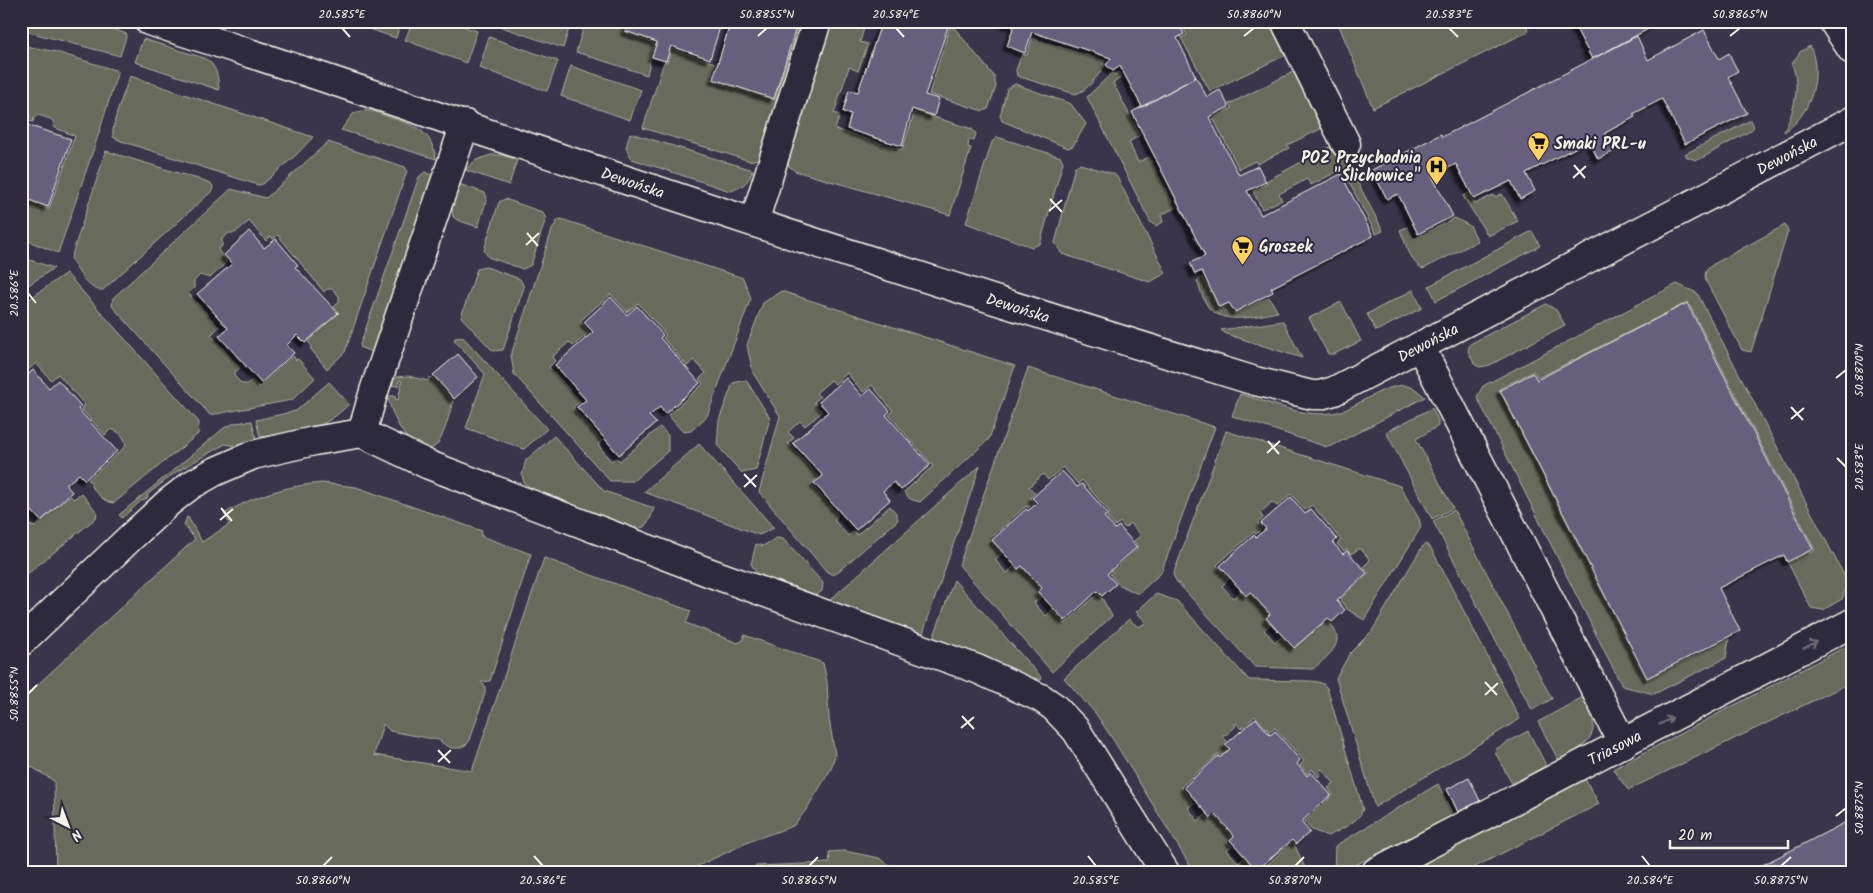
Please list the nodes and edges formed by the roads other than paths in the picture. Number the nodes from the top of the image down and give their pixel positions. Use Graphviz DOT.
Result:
graph roads {
  1 [pos="149,21"];
  2 [pos="817,21"];
  3 [pos="1285,21"];
  4 [pos="1833,21"];
  5 [pos="1852,50"];
  6 [pos="1852,121"];
  7 [pos="465,124"];
  8 [pos="1346,144"];
  9 [pos="754,222"];
  10 [pos="1420,346"];
  11 [pos="362,433"];
  12 [pos="1852,623"];
  13 [pos="25,630"];
  14 [pos="1623,744"];
  15 [pos="1166,872"];
  16 [pos="1376,872"];
  1 -- 7 [label="street, Dewońska"];
  2 -- 9 [label="street"];
  3 -- 8 [label="street"];
  4 -- 5 [label="street"];
  6 -- 10 [label="street, Dewońska"];
  7 -- 9 [label="street, Dewońska"];
  7 -- 11 [label="street"];
  9 -- 10 [label="street, Dewońska"];
  10 -- 14 [label="street"];
  11 -- 13 [label="street"];
  11 -- 15 [label="street"];
  14 -- 12 [label="street, Triasowa, one-way"];
  14 -- 16 [label="street, Triasowa"];
}
